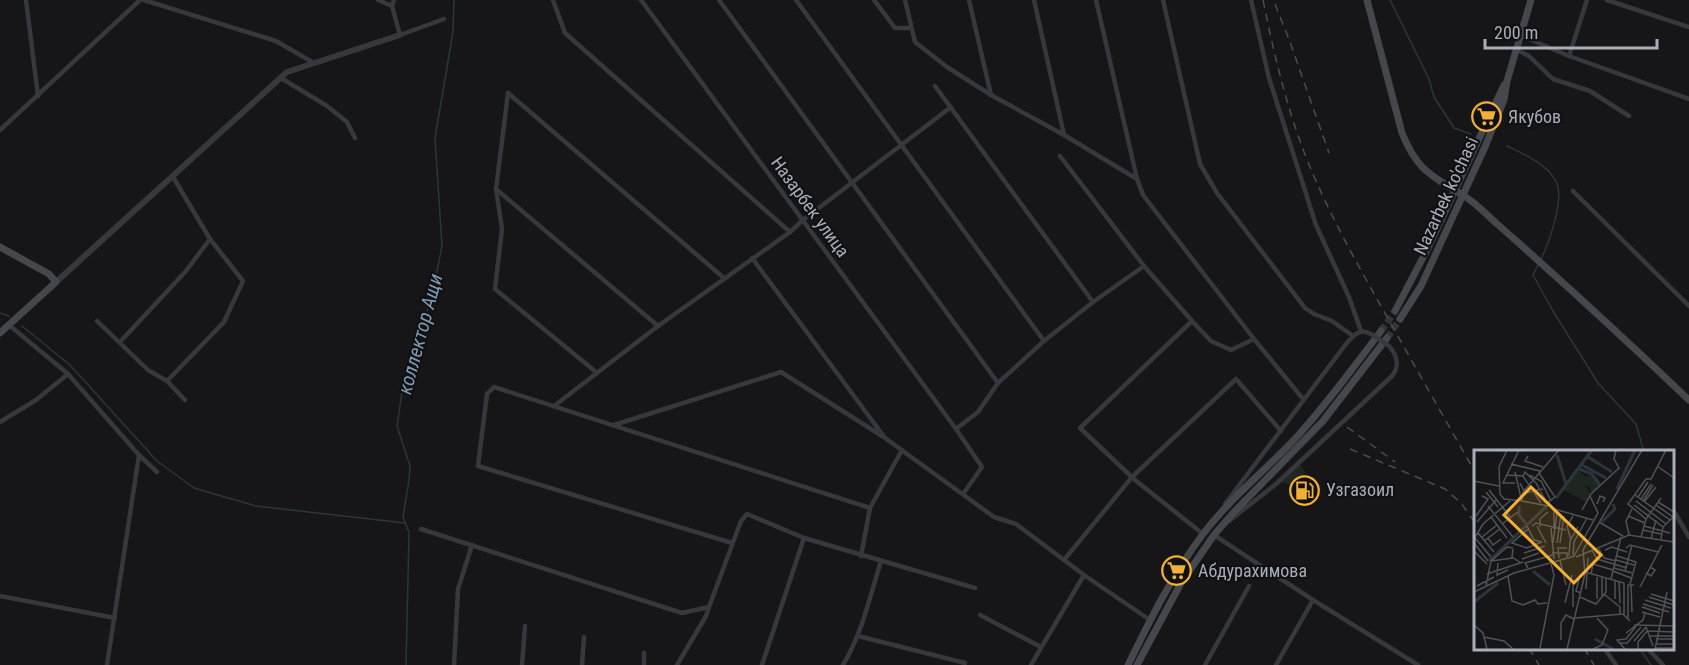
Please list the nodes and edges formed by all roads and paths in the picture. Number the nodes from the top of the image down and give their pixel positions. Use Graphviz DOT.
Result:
graph roads {
  1 [pos="26,0"];
  2 [pos="142,0"];
  3 [pos="378,0"];
  4 [pos="394,0"];
  5 [pos="553,0"];
  6 [pos="641,0"];
  7 [pos="719,0"];
  8 [pos="796,0"];
  9 [pos="874,0"];
  10 [pos="905,0"];
  11 [pos="969,0"];
  12 [pos="1034,0"];
  13 [pos="1096,0"];
  14 [pos="1163,0"];
  15 [pos="1251,0"];
  16 [pos="1367,0"];
  17 [pos="1531,0"];
  18 [pos="1587,0"];
  19 [pos="1607,0"];
  20 [pos="392,6"];
  21 [pos="444,19"];
  22 [pos="1689,27"];
  23 [pos="911,28"];
  24 [pos="400,35"];
  25 [pos="1522,36"];
  26 [pos="1517,50"];
  27 [pos="1569,56"];
  28 [pos="314,63"];
  29 [pos="281,78"];
  30 [pos="1507,81"];
  31 [pos="935,86"];
  32 [pos="991,95"];
  33 [pos="38,96"];
  34 [pos="1689,99"];
  35 [pos="951,107"];
  36 [pos="1629,116"];
  37 [pos="0,129"];
  38 [pos="1064,135"];
  39 [pos="355,138"];
  40 [pos="902,145"];
  41 [pos="1060,156"];
  42 [pos="173,177"];
  43 [pos="1137,179"];
  44 [pos="852,182"];
  45 [pos="496,189"];
  46 [pos="1573,191"];
  47 [pos="1455,192"];
  48 [pos="1463,195"];
  49 [pos="803,220"];
  50 [pos="790,232"];
  51 [pos="210,239"];
  52 [pos="1,248"];
  53 [pos="752,258"];
  54 [pos="1144,266"];
  55 [pos="724,279"];
  56 [pos="56,282"];
  57 [pos="1093,302"];
  58 [pos="1689,306"];
  59 [pos="1395,311"];
  60 [pos="1400,319"];
  61 [pos="97,321"];
  62 [pos="1192,321"];
  63 [pos="9,325"];
  64 [pos="658,326"];
  65 [pos="1361,331"];
  66 [pos="1381,331"];
  67 [pos="0,333"];
  68 [pos="1353,336"];
  69 [pos="1387,338"];
  70 [pos="1254,339"];
  71 [pos="1044,341"];
  72 [pos="120,342"];
  73 [pos="596,372"];
  74 [pos="68,374"];
  75 [pos="167,381"];
  76 [pos="998,383"];
  77 [pos="1303,399"];
  78 [pos="185,400"];
  79 [pos="1689,400"];
  80 [pos="554,406"];
  81 [pos="0,422"];
  82 [pos="614,425"];
  83 [pos="956,429"];
  84 [pos="1281,431"];
  85 [pos="885,438"];
  86 [pos="902,450"];
  87 [pos="139,455"];
  88 [pos="157,472"];
  89 [pos="1132,477"];
  90 [pos="963,494"];
  91 [pos="870,508"];
  92 [pos="1674,511"];
  93 [pos="1215,520"];
  94 [pos="1222,526"];
  95 [pos="421,529"];
  96 [pos="1203,534"];
  97 [pos="1214,535"];
  98 [pos="1689,537"];
  99 [pos="804,538"];
  100 [pos="732,543"];
  101 [pos="472,545"];
  102 [pos="861,556"];
  103 [pos="1064,560"];
  104 [pos="881,561"];
  105 [pos="1084,576"];
  106 [pos="1249,586"];
  107 [pos="975,588"];
  108 [pos="0,596"];
  109 [pos="1313,600"];
  110 [pos="709,607"];
  111 [pos="980,615"];
  112 [pos="115,618"];
  113 [pos="1150,620"];
  114 [pos="525,626"];
  115 [pos="858,636"];
  116 [pos="584,637"];
  117 [pos="1041,647"];
  118 [pos="1605,650"];
  119 [pos="1649,650"];
  120 [pos="644,653"];
  121 [pos="965,663"];
  122 [pos="107,665"];
  123 [pos="454,665"];
  124 [pos="522,665"];
  125 [pos="582,665"];
  126 [pos="644,665"];
  127 [pos="677,665"];
  128 [pos="762,665"];
  129 [pos="843,665"];
  130 [pos="1031,665"];
  131 [pos="1128,665"];
  132 [pos="1137,665"];
  133 [pos="1205,665"];
  134 [pos="1275,665"];
  135 [pos="1418,665"];
  136 [pos="1616,665"];
  137 [pos="1663,665"];
  1 -- 33 [label="street"];
  2 -- 28 [label="street"];
  2 -- 33 [label="street"];
  3 -- 20 [label="street"];
  4 -- 20 [label="street"];
  5 -- 50 [label="street"];
  6 -- 49 [label="street, Назарбек улица"];
  7 -- 44 [label="street"];
  8 -- 40 [label="street"];
  9 -- 23 [label="street"];
  10 -- 23 [label="street"];
  11 -- 32 [label="street"];
  12 -- 38 [label="street"];
  13 -- 43 [label="street"];
  14 -- 68 [label="street"];
  15 -- 65 [label="street"];
  16 -- 47 [label="main road"];
  17 -- 25 [label="main road, Nazarbek ko'chasi"];
  18 -- 27 [label="street"];
  19 -- 22 [label="street"];
  20 -- 24 [label="street"];
  21 -- 24 [label="street"];
  23 -- 32 [label="street"];
  24 -- 28 [label="street"];
  25 -- 26 [label="main road, Nazarbek ko'chasi"];
  25 -- 27 [label="street"];
  26 -- 30 [label="main road, Nazarbek ko'chasi"];
  26 -- 36 [label="street"];
  27 -- 34 [label="street"];
  28 -- 29 [label="street"];
  29 -- 39 [label="street"];
  29 -- 42 [label="street"];
  30 -- 47 [label="main road, Nazarbek ko'chasi"];
  30 -- 48 [label="main road, Nazarbek ko'chasi"];
  31 -- 35 [label="street"];
  32 -- 38 [label="street"];
  33 -- 37 [label="street"];
  35 -- 40 [label="street"];
  35 -- 57 [label="street"];
  38 -- 43 [label="street"];
  40 -- 44 [label="street"];
  40 -- 71 [label="street"];
  41 -- 54 [label="street"];
  42 -- 51 [label="street"];
  42 -- 56 [label="street"];
  43 -- 70 [label="street"];
  44 -- 49 [label="street"];
  44 -- 76 [label="street"];
  45 -- 55 [label="street"];
  45 -- 64 [label="street"];
  45 -- 73 [label="street"];
  46 -- 58 [label="street"];
  47 -- 48 [label="main road"];
  47 -- 59 [label="main road, Nazarbek ko'chasi"];
  48 -- 60 [label="main road, Nazarbek ko'chasi"];
  48 -- 79 [label="main road"];
  49 -- 50 [label="street"];
  49 -- 83 [label="street, Назарбек улица"];
  50 -- 53 [label="street"];
  51 -- 72 [label="street"];
  51 -- 75 [label="street"];
  52 -- 56 [label="main road"];
  53 -- 55 [label="street"];
  53 -- 85 [label="street"];
  54 -- 57 [label="street"];
  54 -- 62 [label="street"];
  55 -- 64 [label="street"];
  56 -- 63 [label="main road"];
  57 -- 71 [label="street"];
  61 -- 72 [label="street"];
  62 -- 70 [label="street"];
  62 -- 89 [label="street"];
  63 -- 67 [label="main road"];
  63 -- 74 [label="street"];
  64 -- 73 [label="street"];
  65 -- 68 [label="street"];
  65 -- 94 [label="street, bridge"];
  66 -- 93 [label="main road"];
  68 -- 77 [label="street"];
  69 -- 94 [label="main road"];
  70 -- 77 [label="street"];
  71 -- 76 [label="street"];
  72 -- 75 [label="street"];
  73 -- 80 [label="street"];
  74 -- 81 [label="street"];
  74 -- 87 [label="street"];
  75 -- 78 [label="street"];
  76 -- 83 [label="street"];
  77 -- 84 [label="street"];
  80 -- 82 [label="street"];
  80 -- 100 [label="street"];
  82 -- 85 [label="street"];
  82 -- 91 [label="street"];
  83 -- 90 [label="street, Назарбек улица"];
  84 -- 89 [label="street"];
  84 -- 93 [label="street"];
  85 -- 86 [label="street"];
  86 -- 90 [label="street"];
  86 -- 91 [label="street"];
  87 -- 88 [label="street"];
  87 -- 112 [label="street"];
  89 -- 96 [label="street"];
  89 -- 103 [label="street"];
  90 -- 103 [label="street"];
  91 -- 102 [label="street"];
  92 -- 98 [label="street"];
  93 -- 96 [label="main road"];
  94 -- 97 [label="main road"];
  95 -- 101 [label="street"];
  96 -- 113 [label="main road"];
  97 -- 109 [label="street"];
  97 -- 132 [label="main road"];
  99 -- 100 [label="street"];
  99 -- 102 [label="street"];
  99 -- 128 [label="street"];
  100 -- 110 [label="street"];
  101 -- 110 [label="street"];
  101 -- 123 [label="street"];
  102 -- 104 [label="street"];
  103 -- 105 [label="street"];
  104 -- 107 [label="street"];
  104 -- 115 [label="street"];
  105 -- 113 [label="street"];
  105 -- 117 [label="street"];
  106 -- 133 [label="street"];
  108 -- 112 [label="street"];
  109 -- 134 [label="street"];
  109 -- 135 [label="street"];
  110 -- 127 [label="street"];
  111 -- 117 [label="street"];
  112 -- 122 [label="street"];
  113 -- 131 [label="main road"];
  114 -- 124 [label="street"];
  115 -- 121 [label="street"];
  115 -- 129 [label="street"];
  116 -- 125 [label="street"];
  117 -- 130 [label="street"];
  118 -- 136 [label="street"];
  119 -- 137 [label="street"];
  120 -- 126 [label="street"];
}
